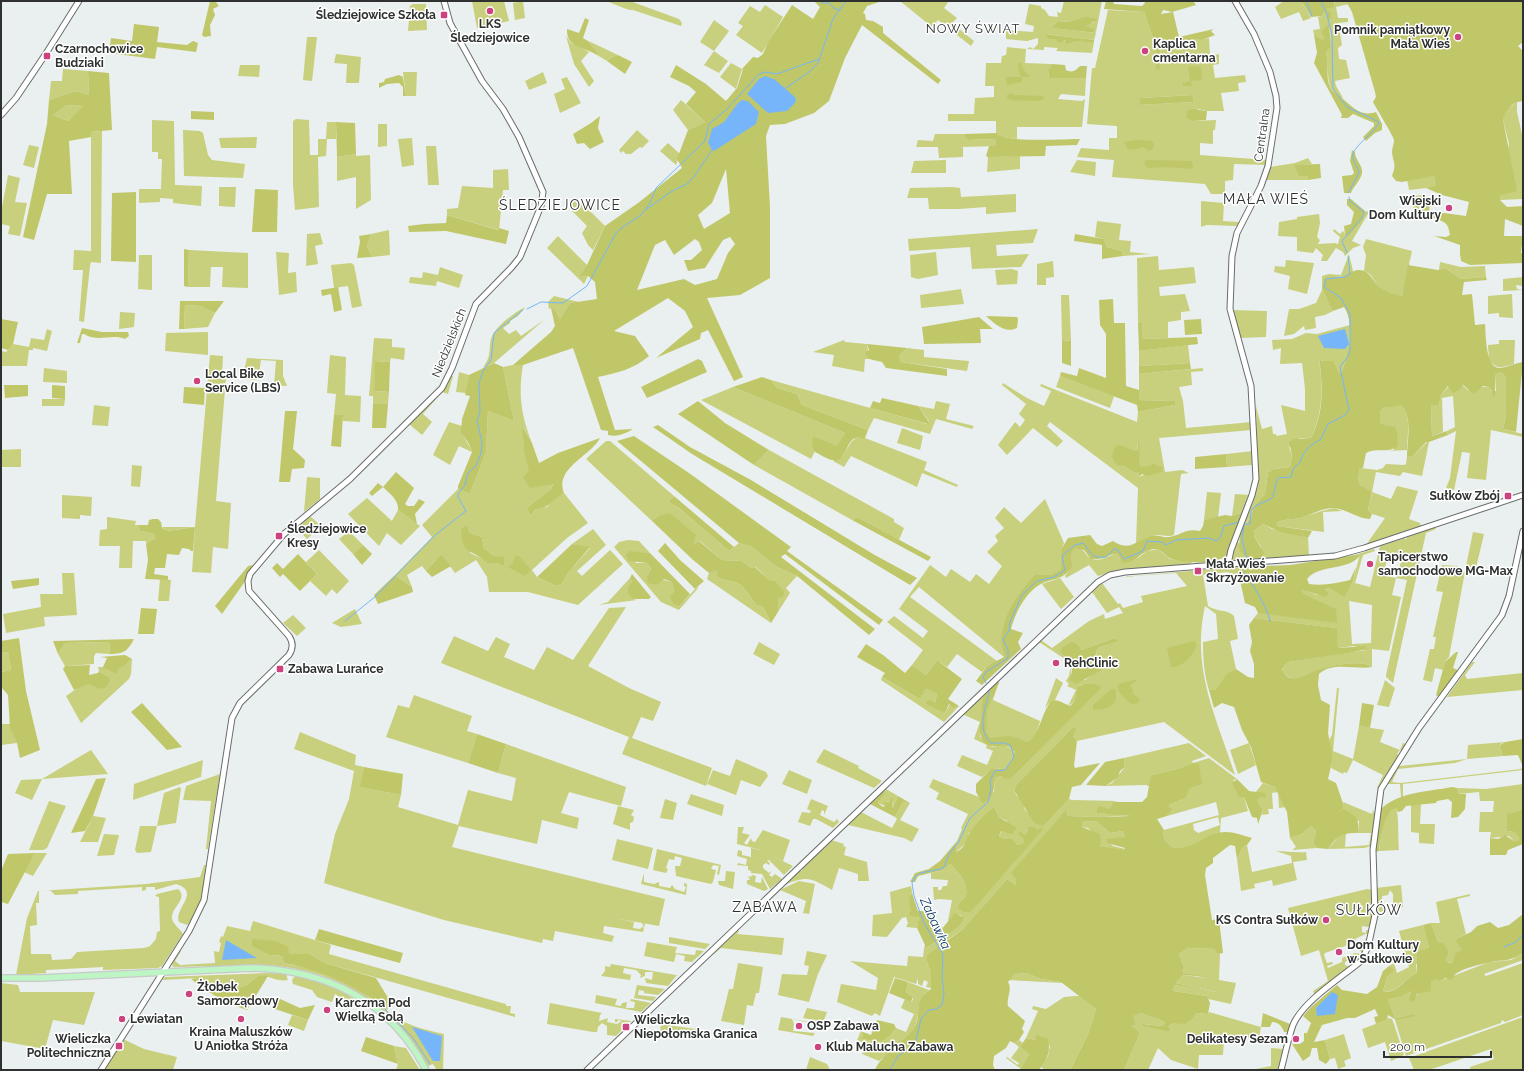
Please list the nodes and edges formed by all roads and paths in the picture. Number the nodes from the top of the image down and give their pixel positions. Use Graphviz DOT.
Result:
graph roads {
  1 [pos="79,1"];
  2 [pos="444,1"];
  3 [pos="1235,1"];
  4 [pos="1,115"];
  5 [pos="1523,495"];
  6 [pos="1523,531"];
  7 [pos="1228,564"];
  8 [pos="162,973"];
  9 [pos="1,978"];
  10 [pos="101,1070"];
  11 [pos="426,1070"];
  12 [pos="587,1070"];
  13 [pos="1281,1070"];
  1 -- 4 [label="street"];
  2 -- 8 [label="street, Niedzielskich"];
  3 -- 7 [label="street, Centralna"];
  5 -- 7 [label="street"];
  6 -- 13 [label="street"];
  7 -- 12 [label="street"];
  8 -- 9 [label="main road"];
  8 -- 10 [label="street"];
  8 -- 11 [label="main road"];
}
